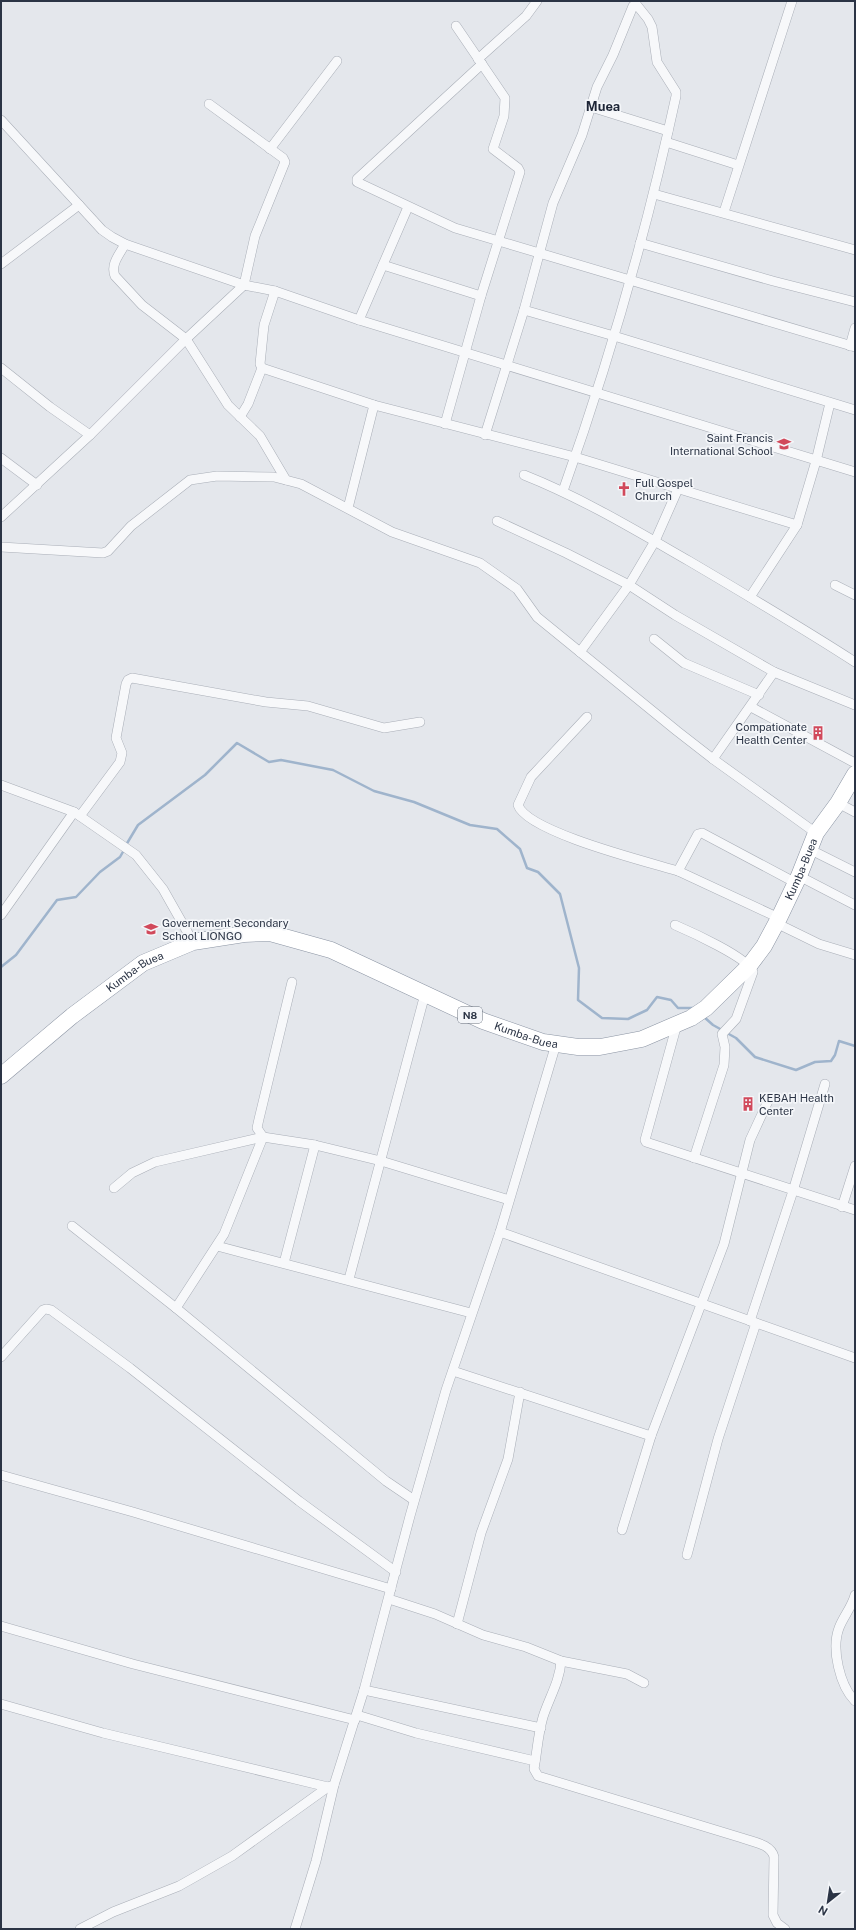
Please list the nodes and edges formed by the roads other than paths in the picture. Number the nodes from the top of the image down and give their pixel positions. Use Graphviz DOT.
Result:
graph roads {
  1 [pos="537,1"];
  2 [pos="792,1"];
  3 [pos="456,26"];
  4 [pos="338,61"];
  5 [pos="480,61"];
  6 [pos="210,104"];
  7 [pos="591,107"];
  8 [pos="1,120"];
  9 [pos="668,131"];
  10 [pos="666,142"];
  11 [pos="270,148"];
  12 [pos="738,165"];
  13 [pos="654,194"];
  14 [pos="79,205"];
  15 [pos="408,207"];
  16 [pos="724,212"];
  17 [pos="498,241"];
  18 [pos="640,243"];
  19 [pos="125,244"];
  20 [pos="855,250"];
  21 [pos="540,253"];
  22 [pos="1,264"];
  23 [pos="383,264"];
  24 [pos="631,279"];
  25 [pos="244,285"];
  26 [pos="275,292"];
  27 [pos="481,296"];
  28 [pos="855,302"];
  29 [pos="524,310"];
  30 [pos="359,320"];
  31 [pos="855,328"];
  32 [pos="614,336"];
  33 [pos="186,339"];
  34 [pos="853,346"];
  35 [pos="466,352"];
  36 [pos="507,365"];
  37 [pos="1,368"];
  38 [pos="262,368"];
  39 [pos="597,393"];
  40 [pos="830,403"];
  41 [pos="374,405"];
  42 [pos="855,410"];
  43 [pos="240,417"];
  44 [pos="445,424"];
  45 [pos="90,435"];
  46 [pos="486,435"];
  47 [pos="575,457"];
  48 [pos="1,458"];
  49 [pos="816,461"];
  50 [pos="855,472"];
  51 [pos="524,476"];
  52 [pos="286,480"];
  53 [pos="37,485"];
  54 [pos="678,489"];
  55 [pos="563,491"];
  56 [pos="348,508"];
  57 [pos="1,517"];
  58 [pos="497,521"];
  59 [pos="797,525"];
  60 [pos="655,541"];
  61 [pos="1,547"];
  62 [pos="629,585"];
  63 [pos="836,585"];
  64 [pos="855,595"];
  65 [pos="750,597"];
  66 [pos="654,639"];
  67 [pos="580,652"];
  68 [pos="855,662"];
  69 [pos="774,672"];
  70 [pos="759,695"];
  71 [pos="855,705"];
  72 [pos="751,707"];
  73 [pos="587,717"];
  74 [pos="420,722"];
  75 [pos="713,759"];
  76 [pos="855,763"];
  77 [pos="855,774"];
  78 [pos="1,785"];
  79 [pos="838,803"];
  80 [pos="855,812"];
  81 [pos="77,814"];
  82 [pos="816,833"];
  83 [pos="811,850"];
  84 [pos="678,871"];
  85 [pos="855,872"];
  86 [pos="798,880"];
  87 [pos="855,905"];
  88 [pos="1,914"];
  89 [pos="777,920"];
  90 [pos="675,925"];
  91 [pos="193,942"];
  92 [pos="855,955"];
  93 [pos="749,966"];
  94 [pos="292,982"];
  95 [pos="425,994"];
  96 [pos="677,1024"];
  97 [pos="556,1044"];
  98 [pos="1,1076"];
  99 [pos="825,1084"];
  100 [pos="769,1099"];
  101 [pos="263,1137"];
  102 [pos="315,1145"];
  103 [pos="694,1158"];
  104 [pos="381,1161"];
  105 [pos="855,1166"];
  106 [pos="742,1174"];
  107 [pos="114,1188"];
  108 [pos="793,1191"];
  109 [pos="509,1200"];
  110 [pos="842,1206"];
  111 [pos="855,1210"];
  112 [pos="72,1226"];
  113 [pos="500,1232"];
  114 [pos="217,1246"];
  115 [pos="284,1263"];
  116 [pos="349,1279"];
  117 [pos="701,1303"];
  118 [pos="176,1308"];
  119 [pos="471,1313"];
  120 [pos="753,1322"];
  121 [pos="1,1357"];
  122 [pos="855,1358"];
  123 [pos="453,1371"];
  124 [pos="520,1392"];
  125 [pos="651,1436"];
  126 [pos="1,1475"];
  127 [pos="414,1500"];
  128 [pos="622,1530"];
  129 [pos="687,1555"];
  130 [pos="396,1572"];
  131 [pos="391,1589"];
  132 [pos="855,1595"];
  133 [pos="389,1599"];
  134 [pos="457,1624"];
  135 [pos="1,1626"];
  136 [pos="561,1662"];
  137 [pos="644,1683"];
  138 [pos="364,1690"];
  139 [pos="855,1701"];
  140 [pos="1,1704"];
  141 [pos="356,1717"];
  142 [pos="541,1728"];
  143 [pos="535,1761"];
  144 [pos="331,1786"];
  145 [pos="80,1929"];
  146 [pos="295,1929"];
  147 [pos="785,1929"];
  1 -- 5 [label="street"];
  2 -- 12 [label="street"];
  3 -- 5 [label="street"];
  4 -- 11 [label="street"];
  5 -- 15 [label="street"];
  5 -- 17 [label="street"];
  6 -- 11 [label="street"];
  7 -- 9 [label="street"];
  7 -- 9 [label="street"];
  7 -- 21 [label="street"];
  8 -- 14 [label="street"];
  9 -- 10 [label="street"];
  10 -- 12 [label="street"];
  10 -- 13 [label="street"];
  11 -- 25 [label="street"];
  12 -- 16 [label="street"];
  13 -- 16 [label="street"];
  13 -- 18 [label="street"];
  14 -- 19 [label="street"];
  14 -- 22 [label="street"];
  15 -- 17 [label="street"];
  15 -- 23 [label="street"];
  16 -- 20 [label="street"];
  17 -- 21 [label="street"];
  17 -- 27 [label="street"];
  18 -- 24 [label="street"];
  18 -- 28 [label="street"];
  19 -- 25 [label="street"];
  19 -- 33 [label="street"];
  21 -- 24 [label="street"];
  21 -- 29 [label="street"];
  23 -- 27 [label="street"];
  23 -- 30 [label="street"];
  24 -- 32 [label="street"];
  24 -- 34 [label="street"];
  25 -- 26 [label="street"];
  25 -- 33 [label="street"];
  26 -- 30 [label="street"];
  26 -- 38 [label="street"];
  27 -- 35 [label="street"];
  29 -- 32 [label="street"];
  29 -- 36 [label="street"];
  30 -- 35 [label="street"];
  31 -- 34 [label="street"];
  32 -- 39 [label="street"];
  32 -- 40 [label="street"];
  33 -- 43 [label="street"];
  33 -- 45 [label="street"];
  35 -- 36 [label="street"];
  35 -- 44 [label="street"];
  36 -- 39 [label="street"];
  36 -- 46 [label="street"];
  37 -- 45 [label="street"];
  38 -- 41 [label="street"];
  38 -- 43 [label="street"];
  39 -- 47 [label="street"];
  39 -- 49 [label="street"];
  40 -- 42 [label="street"];
  40 -- 49 [label="street"];
  41 -- 44 [label="street"];
  41 -- 56 [label="street"];
  43 -- 52 [label="street"];
  44 -- 46 [label="street"];
  45 -- 53 [label="street"];
  46 -- 47 [label="street"];
  47 -- 54 [label="street"];
  47 -- 55 [label="street"];
  48 -- 53 [label="street"];
  49 -- 50 [label="street"];
  49 -- 59 [label="street"];
  51 -- 55 [label="street"];
  52 -- 56 [label="street"];
  52 -- 61 [label="street"];
  53 -- 57 [label="street"];
  54 -- 59 [label="street"];
  54 -- 60 [label="street"];
  55 -- 60 [label="street"];
  56 -- 67 [label="street"];
  58 -- 62 [label="street"];
  59 -- 65 [label="street"];
  60 -- 62 [label="street"];
  60 -- 65 [label="street"];
  62 -- 67 [label="street"];
  62 -- 69 [label="street"];
  63 -- 64 [label="street"];
  65 -- 68 [label="street"];
  66 -- 70 [label="street"];
  67 -- 75 [label="street"];
  69 -- 70 [label="street"];
  69 -- 71 [label="street"];
  70 -- 72 [label="street"];
  72 -- 75 [label="street"];
  72 -- 76 [label="street"];
  73 -- 84 [label="street"];
  74 -- 81 [label="street"];
  75 -- 82 [label="street"];
  77 -- 79 [label="highway, Kumba-Buea / N8"];
  78 -- 81 [label="street"];
  79 -- 80 [label="street"];
  79 -- 82 [label="highway, Kumba-Buea / N8"];
  81 -- 88 [label="street"];
  81 -- 91 [label="street"];
  82 -- 83 [label="highway, Kumba-Buea / N8"];
  83 -- 85 [label="street"];
  83 -- 86 [label="highway, Kumba-Buea / N8"];
  84 -- 86 [label="street"];
  84 -- 89 [label="street"];
  86 -- 87 [label="street"];
  86 -- 89 [label="highway, Kumba-Buea / N8"];
  89 -- 92 [label="street"];
  89 -- 93 [label="highway, Kumba-Buea / N8"];
  90 -- 93 [label="street"];
  91 -- 95 [label="highway, Kumba-Buea / N8"];
  91 -- 98 [label="highway, Kumba-Buea / N8"];
  93 -- 96 [label="highway, Kumba-Buea / N8"];
  93 -- 103 [label="street"];
  94 -- 101 [label="street"];
  95 -- 97 [label="highway, Kumba-Buea / N8"];
  95 -- 104 [label="street"];
  96 -- 97 [label="highway, Kumba-Buea / N8"];
  96 -- 103 [label="street"];
  97 -- 109 [label="street"];
  99 -- 108 [label="street"];
  100 -- 106 [label="street"];
  101 -- 102 [label="street"];
  101 -- 107 [label="street"];
  101 -- 114 [label="street"];
  102 -- 104 [label="street"];
  102 -- 115 [label="street"];
  103 -- 106 [label="street"];
  104 -- 109 [label="street"];
  104 -- 116 [label="street"];
  105 -- 110 [label="street"];
  106 -- 108 [label="street"];
  106 -- 117 [label="street"];
  108 -- 110 [label="street"];
  108 -- 120 [label="street"];
  109 -- 113 [label="street"];
  110 -- 111 [label="street"];
  112 -- 118 [label="street"];
  113 -- 117 [label="street"];
  113 -- 119 [label="street"];
  114 -- 115 [label="street"];
  114 -- 118 [label="street"];
  115 -- 116 [label="street"];
  116 -- 119 [label="street"];
  117 -- 120 [label="street"];
  117 -- 125 [label="street"];
  118 -- 127 [label="street"];
  119 -- 123 [label="street"];
  120 -- 122 [label="street"];
  120 -- 129 [label="street"];
  121 -- 130 [label="street"];
  123 -- 124 [label="street"];
  123 -- 127 [label="street"];
  124 -- 125 [label="street"];
  124 -- 134 [label="street"];
  125 -- 128 [label="street"];
  126 -- 131 [label="street"];
  127 -- 130 [label="street"];
  130 -- 131 [label="street"];
  131 -- 133 [label="street"];
  132 -- 139 [label="street"];
  133 -- 134 [label="street"];
  133 -- 138 [label="street"];
  134 -- 136 [label="street"];
  135 -- 141 [label="street"];
  136 -- 137 [label="street"];
  136 -- 142 [label="street"];
  138 -- 141 [label="street"];
  138 -- 142 [label="street"];
  140 -- 144 [label="street"];
  141 -- 143 [label="street"];
  141 -- 144 [label="street"];
  142 -- 143 [label="street"];
  143 -- 147 [label="street"];
  144 -- 145 [label="street"];
  144 -- 146 [label="street"];
}
